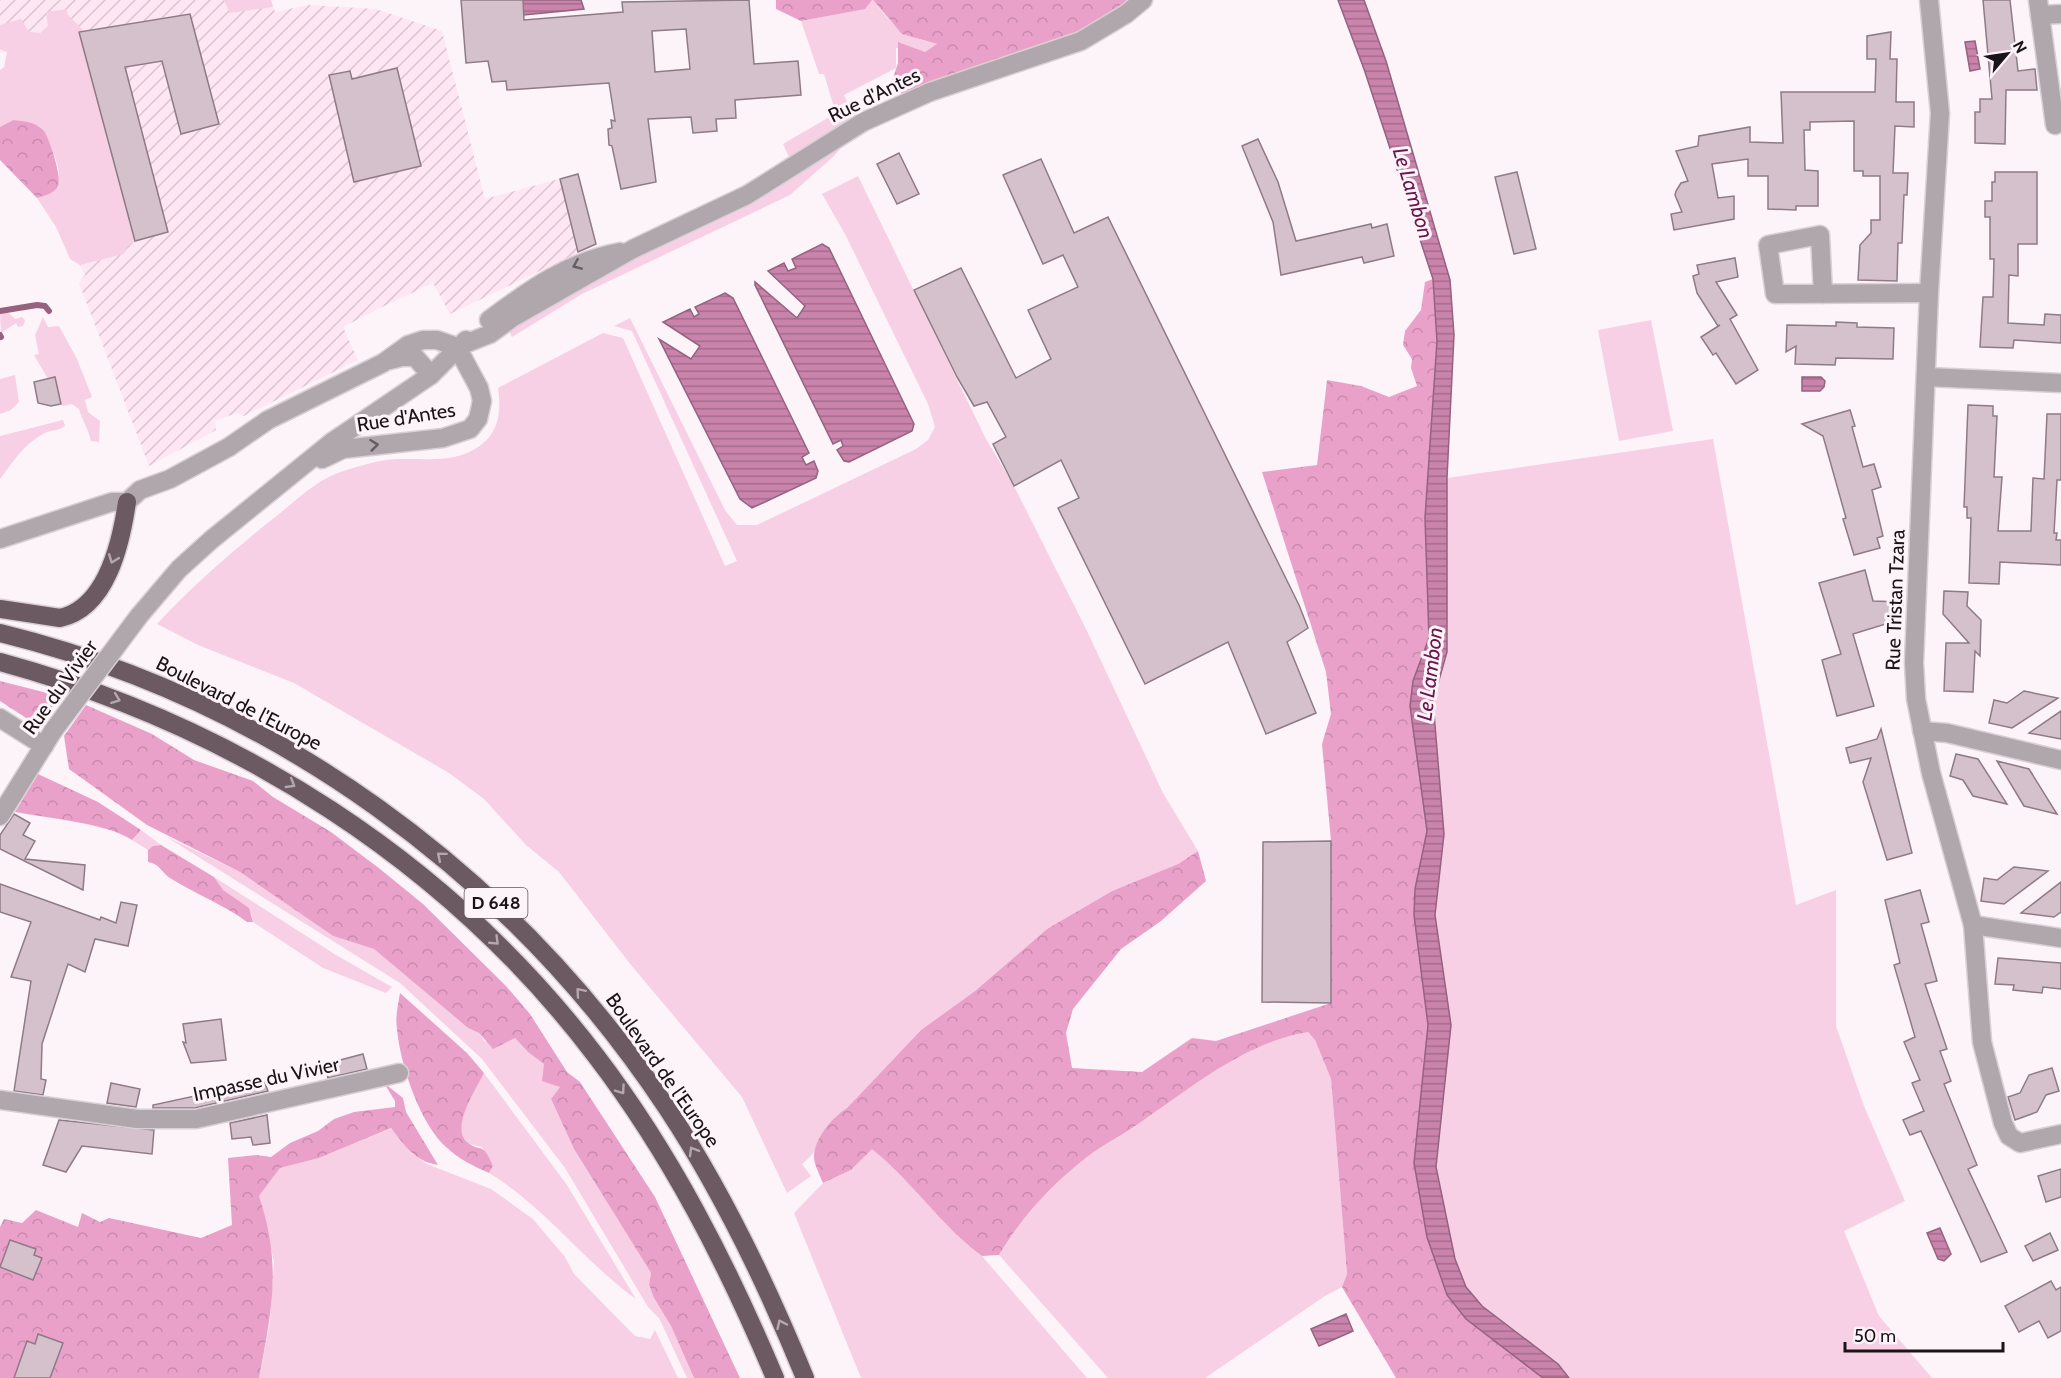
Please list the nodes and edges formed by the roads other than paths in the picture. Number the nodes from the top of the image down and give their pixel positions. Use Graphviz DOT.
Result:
graph roads {
  1 [pos="1143,0"];
  2 [pos="1929,0"];
  3 [pos="2039,7"];
  4 [pos="2061,14"];
  5 [pos="2055,125"];
  6 [pos="1823,294"];
  7 [pos="1929,294"];
  8 [pos="457,347"];
  9 [pos="383,363"];
  10 [pos="431,375"];
  11 [pos="1926,377"];
  12 [pos="2061,383"];
  13 [pos="300,471"];
  14 [pos="127,502"];
  15 [pos="0,539"];
  16 [pos="0,609"];
  17 [pos="139,616"];
  18 [pos="0,633"];
  19 [pos="0,662"];
  20 [pos="0,718"];
  21 [pos="1922,731"];
  22 [pos="49,739"];
  23 [pos="2061,760"];
  24 [pos="0,816"];
  25 [pos="1973,925"];
  26 [pos="2061,938"];
  27 [pos="399,1073"];
  28 [pos="0,1100"];
  29 [pos="2061,1134"];
  30 [pos="775,1378"];
  31 [pos="805,1378"];
  1 -- 8 [label="street, Rue d'Antes"];
  2 -- 7 [label="street, Rue Tristan Tzara"];
  3 -- 4 [label="street"];
  3 -- 5 [label="street"];
  6 -- 7 [label="street"];
  7 -- 11 [label="street, Rue Tristan Tzara"];
  8 -- 9 [label="street"];
  8 -- 10 [label="street, Rue d'Antes"];
  13 -- 8 [label="street, Rue d'Antes, one-way"];
  9 -- 10 [label="street"];
  9 -- 14 [label="street"];
  10 -- 13 [label="street, Rue d'Antes"];
  11 -- 12 [label="street"];
  11 -- 21 [label="street, Rue Tristan Tzara"];
  13 -- 17 [label="street, Rue d'Antes"];
  14 -- 15 [label="street"];
  14 -- 16 [label="highway, one-way"];
  17 -- 22 [label="street, Rue du Vivier, bridge"];
  31 -- 18 [label="highway, Boulevard de l'Europe / D 648, one-way"];
  19 -- 30 [label="highway, D 648, one-way"];
  20 -- 22 [label="street"];
  21 -- 23 [label="street"];
  21 -- 25 [label="street, Rue Tristan Tzara"];
  22 -- 24 [label="street, Rue du Vivier"];
  25 -- 26 [label="street"];
  25 -- 29 [label="street, Rue Tristan Tzara"];
  27 -- 28 [label="street, Impasse du Vivier"];
}
